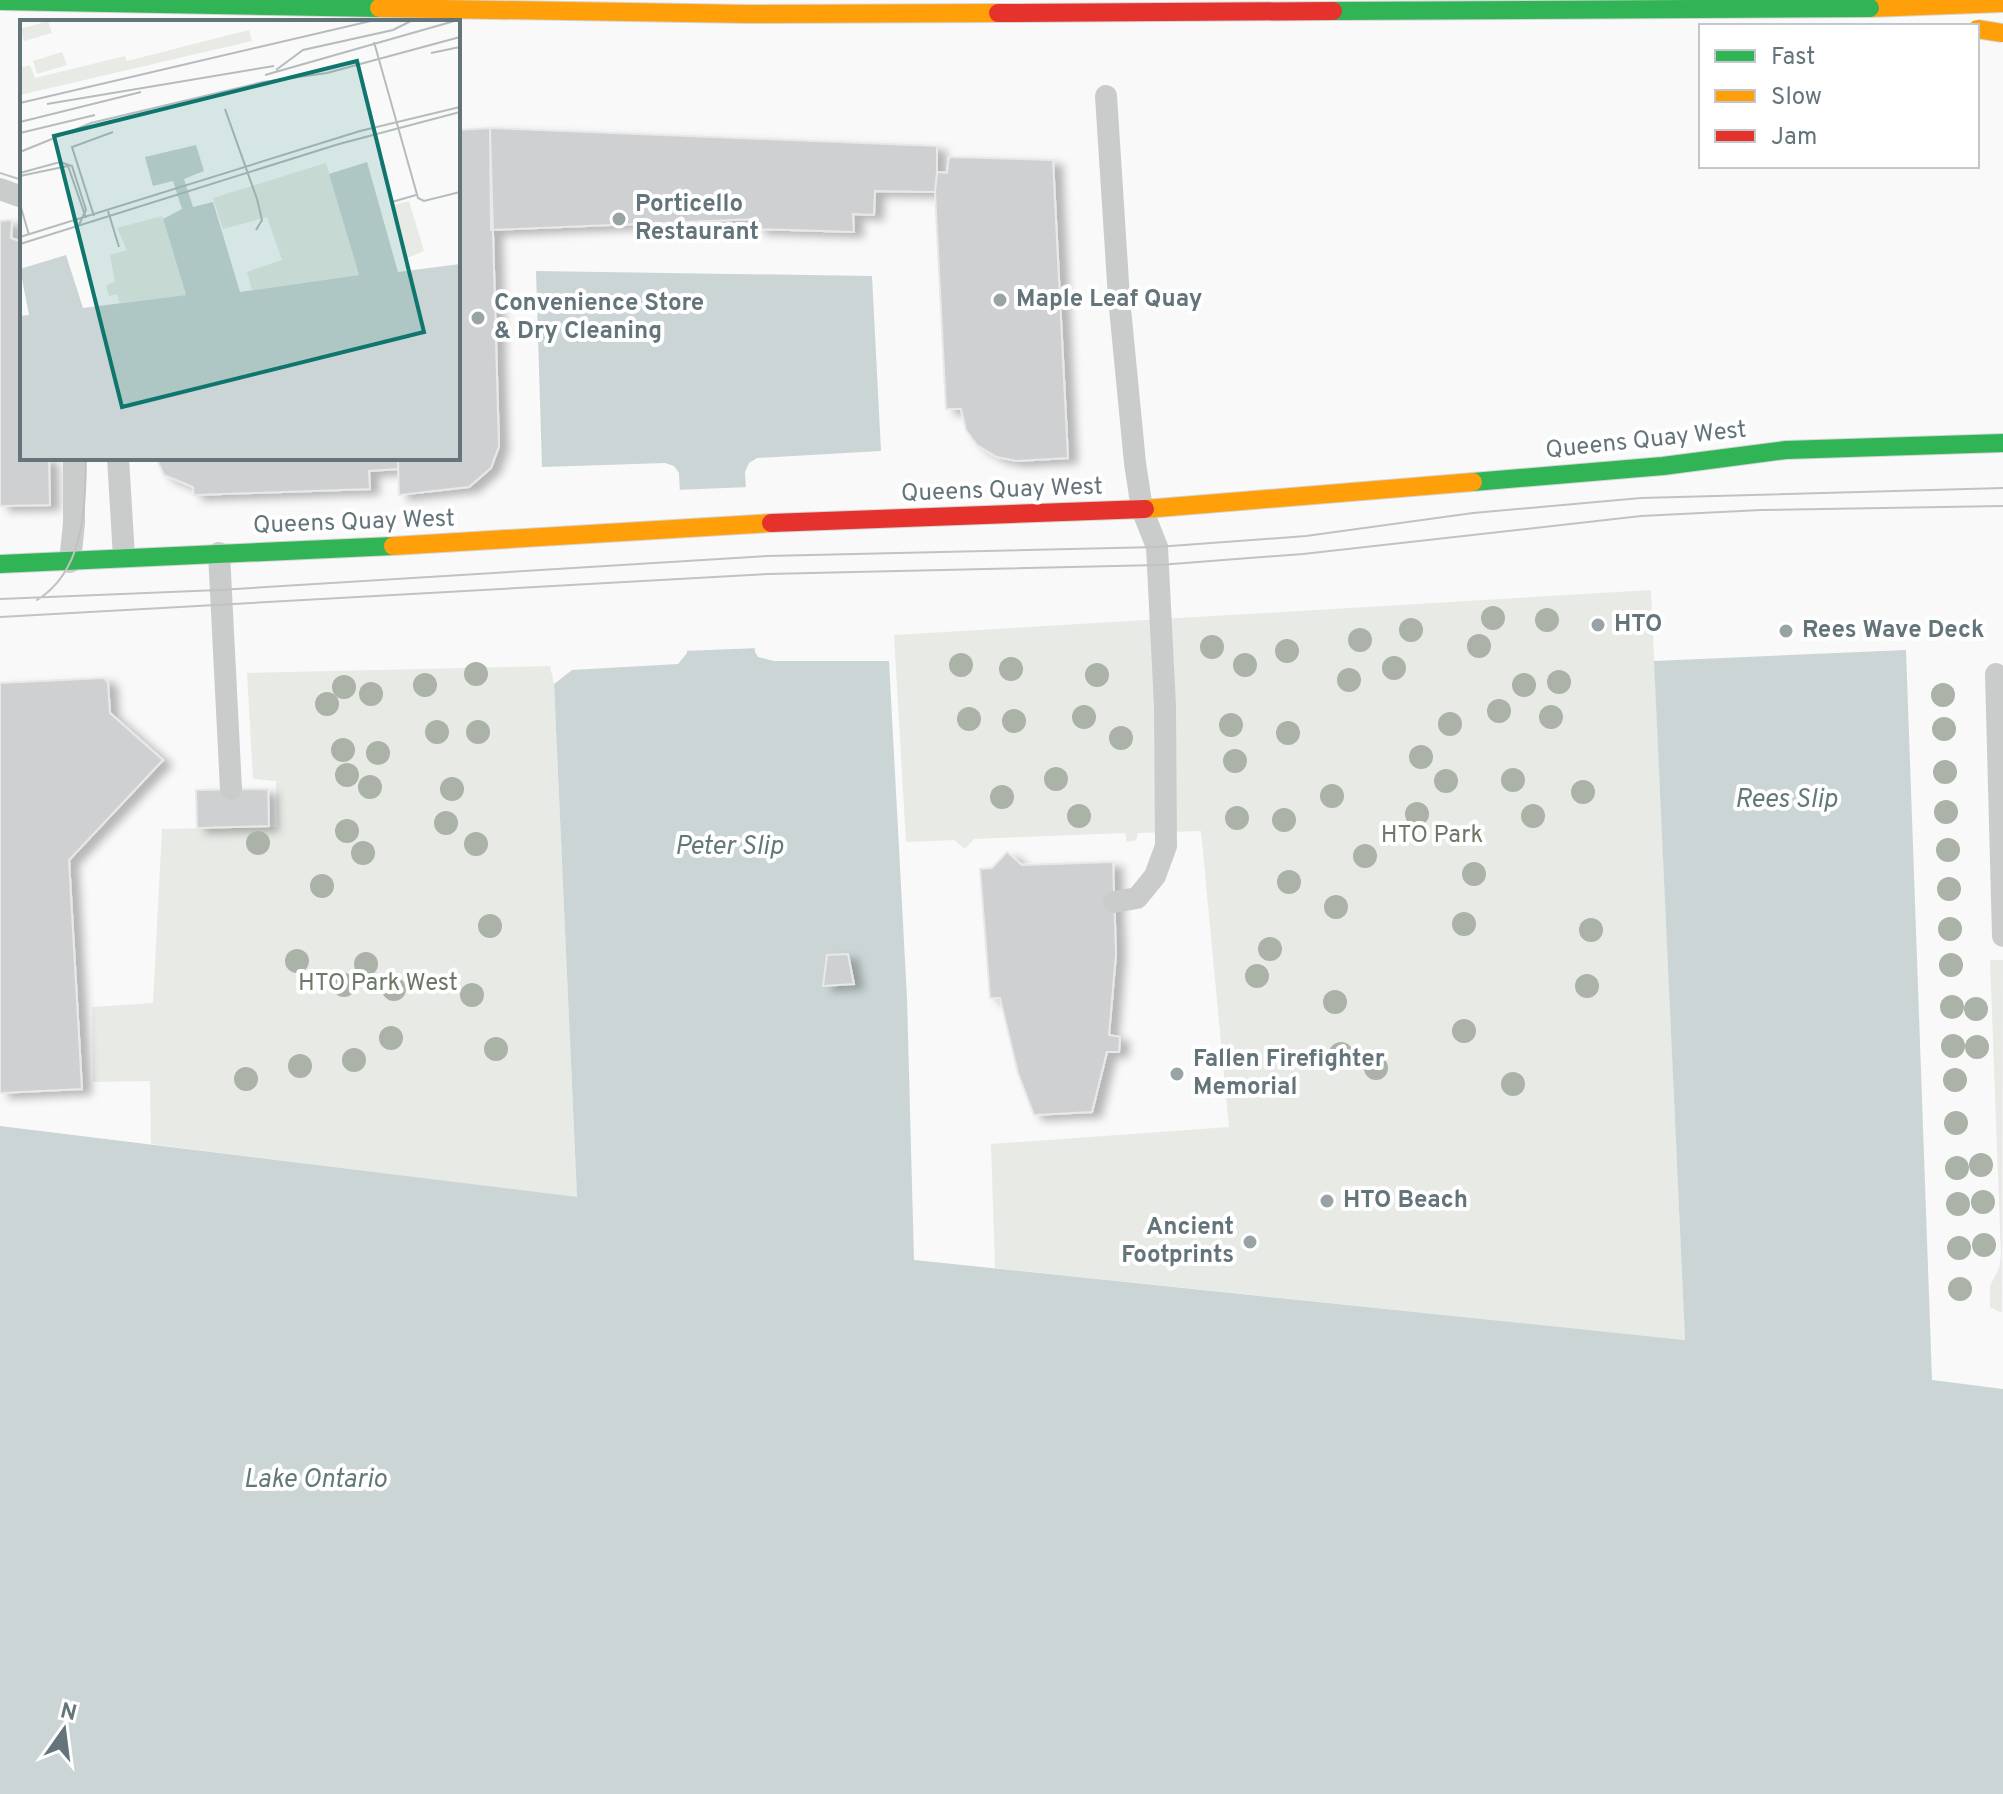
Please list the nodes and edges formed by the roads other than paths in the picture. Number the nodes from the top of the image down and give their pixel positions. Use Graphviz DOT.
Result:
graph roads {
  1 [pos="107,0"];
  2 [pos="1498,0"];
  3 [pos="0,1"];
  4 [pos="2003,3"];
  5 [pos="1870,8"];
  6 [pos="0,15"];
  7 [pos="1948,23"];
  8 [pos="1723,24"];
  9 [pos="1979,30"];
  10 [pos="2003,32"];
  11 [pos="1106,96"];
  12 [pos="0,189"];
  13 [pos="20,196"];
  14 [pos="2003,443"];
  15 [pos="74,460"];
  16 [pos="118,460"];
  17 [pos="1142,509"];
  18 [pos="219,553"];
  19 [pos="124,557"];
  20 [pos="70,562"];
  21 [pos="0,564"];
  22 [pos="1996,674"];
  23 [pos="231,789"];
  24 [pos="1114,902"];
  25 [pos="2003,936"];
  1 -- 6 [label="main road"];
  2 -- 8 [label="main road"];
  3 -- 5 [label="main road, bridge"];
  4 -- 5 [label="main road"];
  5 -- 7 [label="main road"];
  9 -- 10 [label="main road, bridge"];
  11 -- 17 [label="lane"];
  12 -- 13 [label="lane"];
  14 -- 17 [label="main road, Queens Quay West"];
  15 -- 20 [label="lane"];
  16 -- 19 [label="lane"];
  17 -- 18 [label="main road, Queens Quay West"];
  17 -- 24 [label="lane"];
  18 -- 19 [label="main road, Queens Quay West"];
  18 -- 23 [label="lane"];
  19 -- 20 [label="main road, Queens Quay West"];
  20 -- 21 [label="main road, Queens Quay West"];
  22 -- 25 [label="lane"];
}
